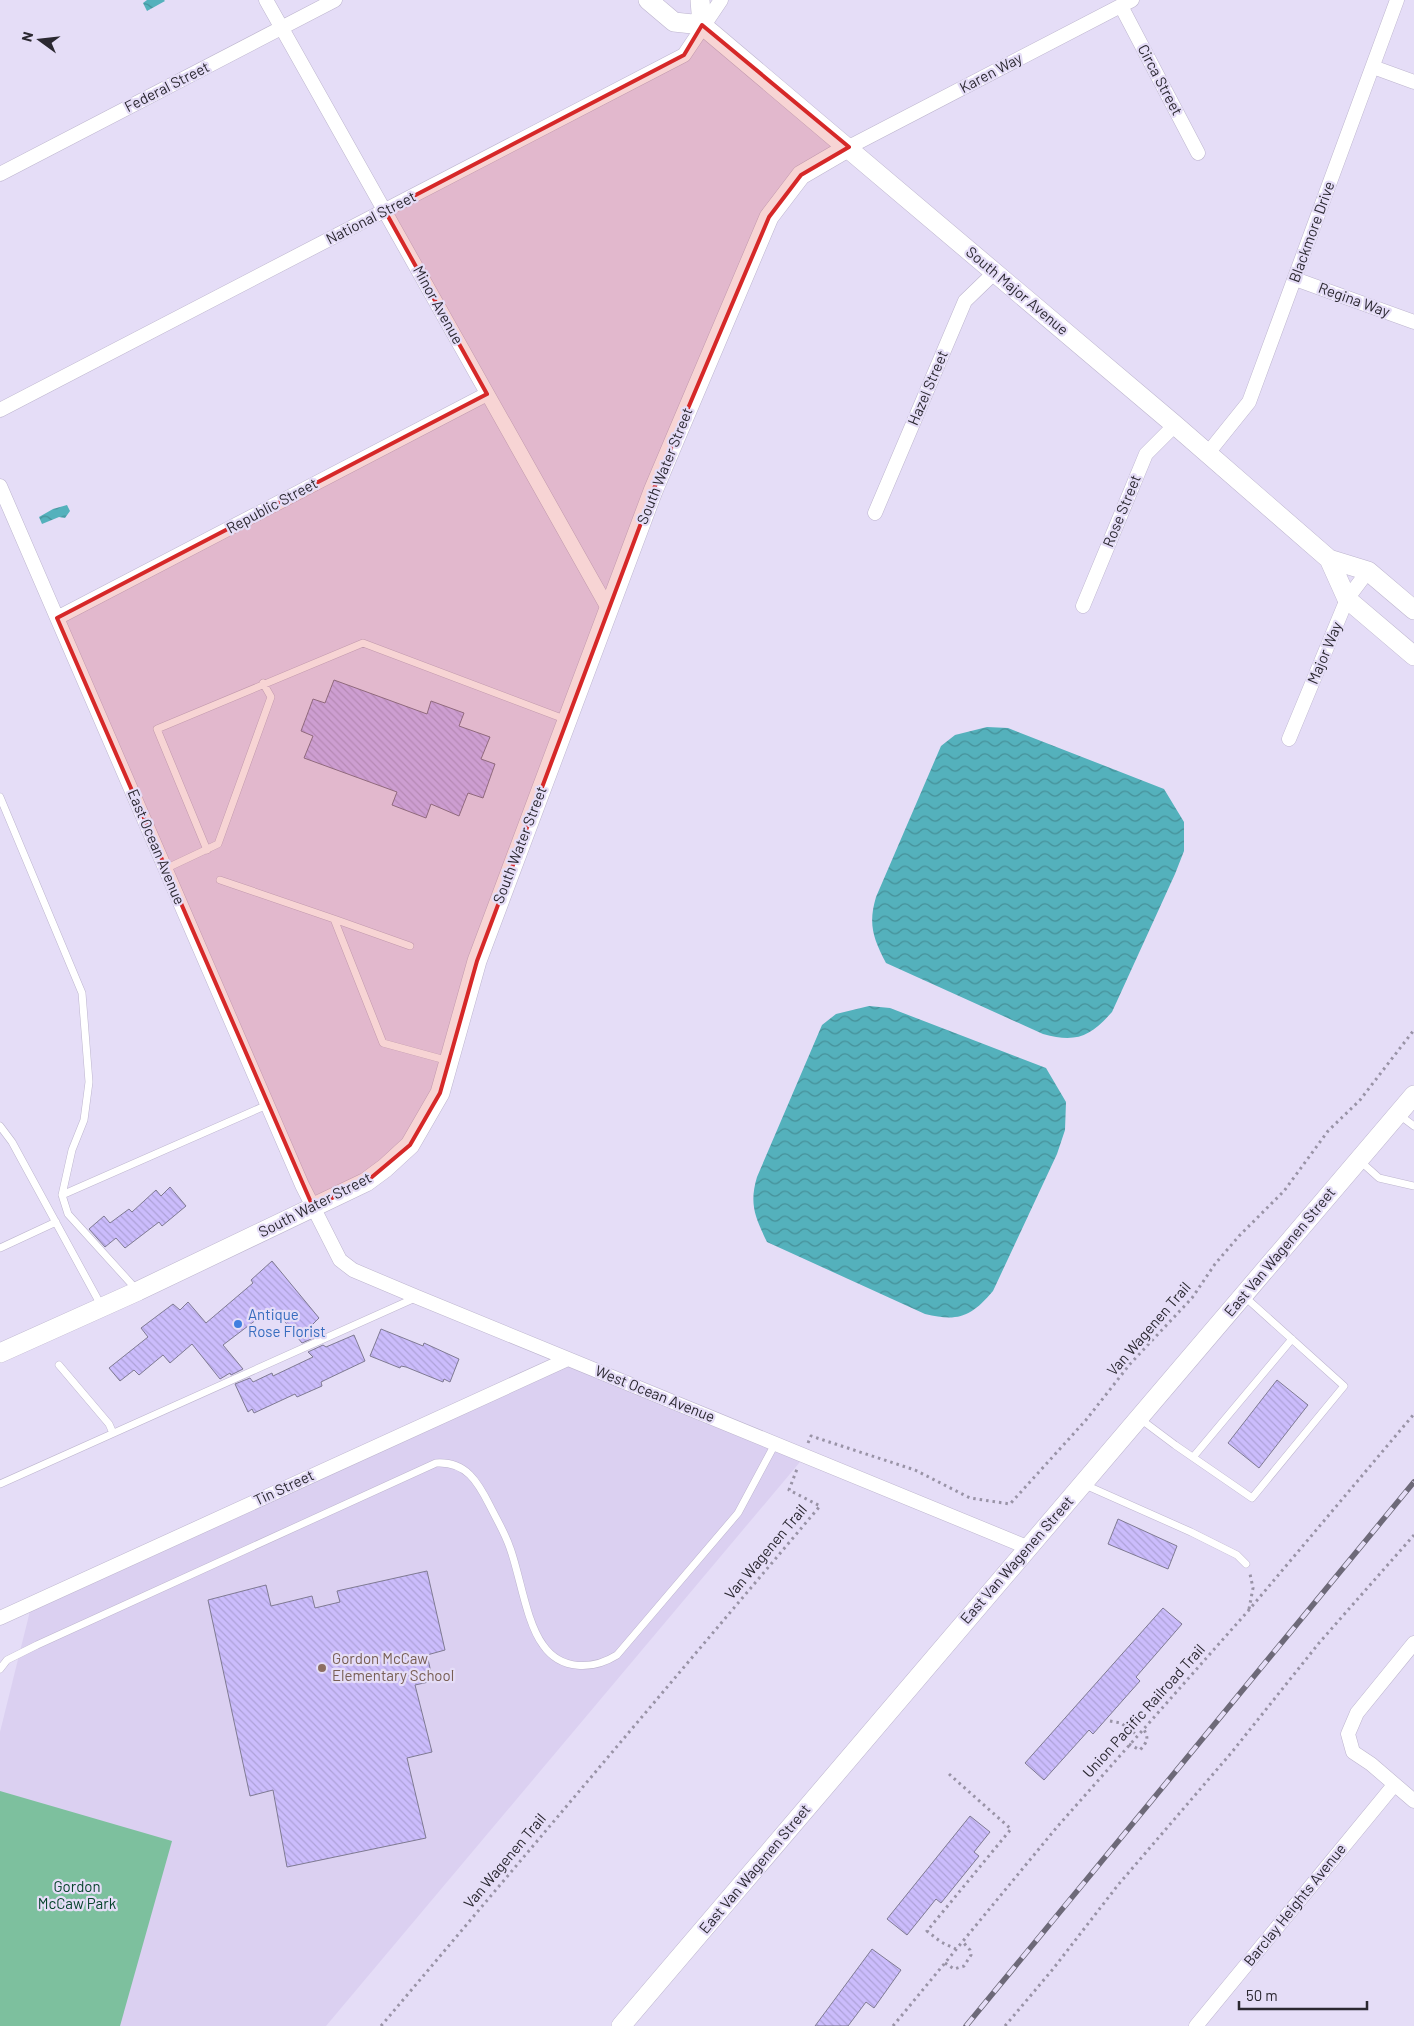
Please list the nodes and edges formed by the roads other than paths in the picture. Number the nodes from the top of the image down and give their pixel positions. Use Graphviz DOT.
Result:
graph roads {
  1 [pos="266,0"];
  2 [pos="335,0"];
  3 [pos="648,0"];
  4 [pos="700,0"];
  5 [pos="721,0"];
  6 [pos="1397,0"];
  7 [pos="1127,3"];
  8 [pos="702,25"];
  9 [pos="282,28"];
  10 [pos="1373,67"];
  11 [pos="1414,82"];
  12 [pos="849,147"];
  13 [pos="1198,153"];
  14 [pos="0,174"];
  15 [pos="385,211"];
  16 [pos="994,272"];
  17 [pos="1295,279"];
  18 [pos="1414,322"];
  19 [pos="488,394"];
  20 [pos="0,410"];
  21 [pos="1175,425"];
  22 [pos="1208,453"];
  23 [pos="0,486"];
  24 [pos="876,513"];
  25 [pos="1329,559"];
  26 [pos="1368,571"];
  27 [pos="1347,599"];
  28 [pos="1083,606"];
  29 [pos="609,610"];
  30 [pos="1414,610"];
  31 [pos="57,618"];
  32 [pos="1414,656"];
  33 [pos="263,683"];
  34 [pos="567,720"];
  35 [pos="1288,740"];
  36 [pos="0,797"];
  37 [pos="207,850"];
  38 [pos="165,868"];
  39 [pos="220,880"];
  40 [pos="334,919"];
  41 [pos="410,946"];
  42 [pos="449,1062"];
  43 [pos="1414,1095"];
  44 [pos="267,1105"];
  45 [pos="1398,1114"];
  46 [pos="0,1126"];
  47 [pos="1414,1126"];
  48 [pos="1359,1160"];
  49 [pos="1414,1186"];
  50 [pos="62,1195"];
  51 [pos="313,1207"];
  52 [pos="56,1222"];
  53 [pos="0,1248"];
  54 [pos="138,1292"];
  55 [pos="1244,1296"];
  56 [pos="417,1297"];
  57 [pos="102,1308"];
  58 [pos="1292,1339"];
  59 [pos="0,1353"];
  60 [pos="568,1359"];
  61 [pos="59,1365"];
  62 [pos="1139,1418"];
  63 [pos="113,1433"];
  64 [pos="775,1444"];
  65 [pos="1194,1456"];
  66 [pos="1082,1483"];
  67 [pos="0,1484"];
  68 [pos="1027,1547"];
  69 [pos="1246,1564"];
  70 [pos="0,1618"];
  71 [pos="1414,1643"];
  72 [pos="0,1669"];
  73 [pos="1394,1786"];
  74 [pos="1414,1801"];
  75 [pos="622,2026"];
  76 [pos="1196,2026"];
  1 -- 9 [label="street, Minor Avenue"];
  2 -- 9 [label="street, Federal Street"];
  3 -- 8 [label="main road"];
  4 -- 8 [label="main road"];
  5 -- 8 [label="street, National Street"];
  6 -- 10 [label="street, Blackmore Drive"];
  7 -- 12 [label="street, Karen Way"];
  7 -- 13 [label="street, Circa Street"];
  8 -- 12 [label="main road, South Major Avenue"];
  8 -- 15 [label="street, National Street"];
  9 -- 14 [label="street, Federal Street"];
  9 -- 15 [label="street, Minor Avenue"];
  10 -- 11 [label="street"];
  10 -- 17 [label="street, Blackmore Drive"];
  12 -- 16 [label="main road, South Major Avenue"];
  12 -- 29 [label="main road, South Water Street"];
  15 -- 19 [label="street, Minor Avenue"];
  15 -- 20 [label="street, National Street"];
  16 -- 21 [label="main road, South Major Avenue"];
  16 -- 24 [label="street, Hazel Street"];
  17 -- 18 [label="street, Regina Way"];
  17 -- 22 [label="street, Blackmore Drive"];
  19 -- 29 [label="street, Minor Avenue"];
  19 -- 31 [label="street, Republic Street"];
  21 -- 22 [label="main road, South Major Avenue"];
  21 -- 28 [label="street, Rose Street"];
  22 -- 25 [label="main road, South Major Avenue"];
  23 -- 31 [label="street, East Ocean Avenue"];
  25 -- 26 [label="main road, South Major Avenue"];
  25 -- 27 [label="main road, South Major Avenue"];
  26 -- 27 [label="street, Major Way"];
  26 -- 30 [label="main road, South Major Avenue"];
  27 -- 32 [label="main road, South Major Avenue"];
  27 -- 35 [label="street, Major Way"];
  29 -- 34 [label="main road, South Water Street"];
  31 -- 38 [label="street, East Ocean Avenue"];
  33 -- 34 [label="lane"];
  33 -- 37 [label="lane"];
  33 -- 37 [label="lane"];
  34 -- 42 [label="main road, South Water Street"];
  36 -- 50 [label="lane"];
  37 -- 38 [label="lane"];
  38 -- 44 [label="street, East Ocean Avenue"];
  39 -- 40 [label="lane"];
  40 -- 41 [label="lane"];
  40 -- 42 [label="lane"];
  42 -- 51 [label="main road, South Water Street"];
  43 -- 45 [label="main road, East Van Wagenen Street"];
  44 -- 50 [label="lane"];
  44 -- 51 [label="street, East Ocean Avenue"];
  45 -- 47 [label="lane"];
  45 -- 48 [label="main road, East Van Wagenen Street"];
  46 -- 52 [label="lane"];
  48 -- 49 [label="lane"];
  48 -- 55 [label="main road, East Van Wagenen Street"];
  50 -- 54 [label="lane"];
  51 -- 54 [label="main road, South Water Street"];
  51 -- 56 [label="street, West Ocean Avenue"];
  52 -- 53 [label="lane"];
  52 -- 57 [label="lane"];
  54 -- 57 [label="main road, South Water Street"];
  55 -- 58 [label="lane"];
  55 -- 62 [label="main road, East Van Wagenen Street"];
  56 -- 60 [label="street, West Ocean Avenue"];
  56 -- 63 [label="lane"];
  57 -- 59 [label="main road, South Water Street"];
  58 -- 65 [label="lane"];
  58 -- 65 [label="lane"];
  60 -- 64 [label="street, West Ocean Avenue"];
  60 -- 70 [label="street, Tin Street"];
  61 -- 63 [label="lane"];
  62 -- 65 [label="lane"];
  62 -- 66 [label="main road, East Van Wagenen Street"];
  63 -- 67 [label="lane"];
  64 -- 68 [label="street, West Ocean Avenue"];
  64 -- 72 [label="lane"];
  66 -- 68 [label="main road, East Van Wagenen Street"];
  66 -- 69 [label="lane"];
  68 -- 75 [label="main road, East Van Wagenen Street"];
  71 -- 73 [label="street"];
  73 -- 74 [label="street"];
  73 -- 76 [label="street, Barclay Heights Avenue"];
}
